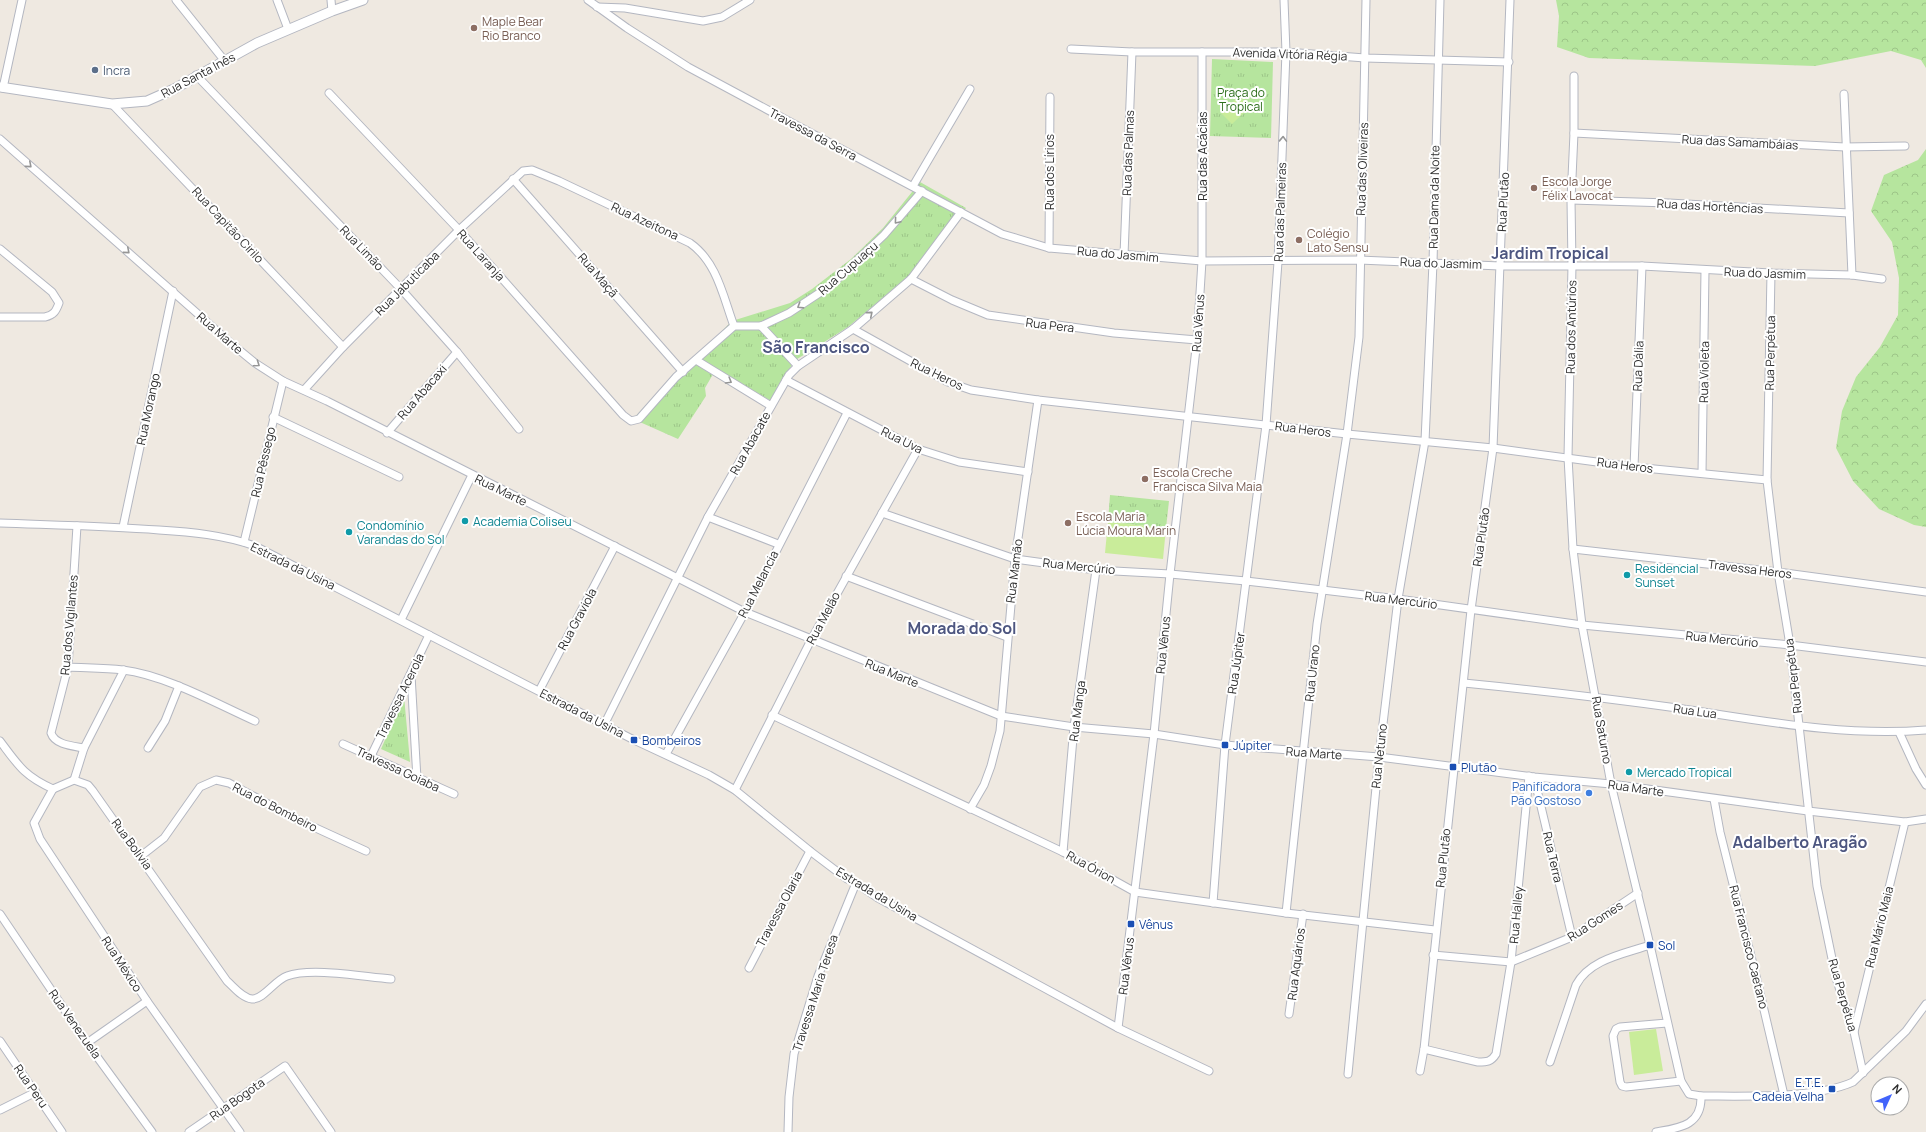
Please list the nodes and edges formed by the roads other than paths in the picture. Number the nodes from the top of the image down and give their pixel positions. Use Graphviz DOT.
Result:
graph roads {
  1 [pos="22,0"];
  2 [pos="176,0"];
  3 [pos="277,0"];
  4 [pos="331,0"];
  5 [pos="363,0"];
  6 [pos="588,0"];
  7 [pos="750,0"];
  8 [pos="1284,0"];
  9 [pos="1366,0"];
  10 [pos="1440,0"];
  11 [pos="1510,0"];
  12 [pos="597,7"];
  13 [pos="332,11"];
  14 [pos="288,30"];
  15 [pos="1071,49"];
  16 [pos="1132,52"];
  17 [pos="1202,52"];
  18 [pos="1286,52"];
  19 [pos="1365,58"];
  20 [pos="1437,58"];
  21 [pos="224,60"];
  22 [pos="1509,62"];
  23 [pos="196,75"];
  24 [pos="1574,76"];
  25 [pos="1,87"];
  26 [pos="970,89"];
  27 [pos="328,93"];
  28 [pos="1844,94"];
  29 [pos="1050,96"];
  30 [pos="112,104"];
  31 [pos="1574,133"];
  32 [pos="0,139"];
  33 [pos="1905,146"];
  34 [pos="1845,147"];
  35 [pos="513,179"];
  36 [pos="913,186"];
  37 [pos="922,191"];
  38 [pos="1571,200"];
  39 [pos="961,212"];
  40 [pos="1849,213"];
  41 [pos="459,230"];
  42 [pos="1049,248"];
  43 [pos="0,249"];
  44 [pos="1124,255"];
  45 [pos="1359,260"];
  46 [pos="1202,261"];
  47 [pos="1278,262"];
  48 [pos="1433,263"];
  49 [pos="1572,265"];
  50 [pos="1500,266"];
  51 [pos="1642,266"];
  52 [pos="1705,270"];
  53 [pos="1771,273"];
  54 [pos="1852,275"];
  55 [pos="911,279"];
  56 [pos="1882,279"];
  57 [pos="401,289"];
  58 [pos="173,291"];
  59 [pos="0,317"];
  60 [pos="734,326"];
  61 [pos="761,326"];
  62 [pos="853,329"];
  63 [pos="1197,340"];
  64 [pos="343,347"];
  65 [pos="457,352"];
  66 [pos="696,360"];
  67 [pos="798,366"];
  68 [pos="682,372"];
  69 [pos="786,380"];
  70 [pos="283,381"];
  71 [pos="304,390"];
  72 [pos="1038,400"];
  73 [pos="771,406"];
  74 [pos="847,413"];
  75 [pos="1189,416"];
  76 [pos="273,417"];
  77 [pos="1266,424"];
  78 [pos="520,429"];
  79 [pos="386,433"];
  80 [pos="1347,434"];
  81 [pos="1425,441"];
  82 [pos="1493,448"];
  83 [pos="918,449"];
  84 [pos="1568,457"];
  85 [pos="1634,467"];
  86 [pos="1028,472"];
  87 [pos="1702,473"];
  88 [pos="472,475"];
  89 [pos="399,477"];
  90 [pos="1767,480"];
  91 [pos="882,513"];
  92 [pos="708,517"];
  93 [pos="0,524"];
  94 [pos="77,526"];
  95 [pos="123,527"];
  96 [pos="244,542"];
  97 [pos="778,544"];
  98 [pos="615,546"];
  99 [pos="1573,549"];
  100 [pos="1015,559"];
  101 [pos="1096,570"];
  102 [pos="1778,572"];
  103 [pos="1170,574"];
  104 [pos="846,576"];
  105 [pos="676,579"];
  106 [pos="1246,581"];
  107 [pos="1322,591"];
  108 [pos="1926,592"];
  109 [pos="1398,599"];
  110 [pos="1471,610"];
  111 [pos="745,612"];
  112 [pos="401,620"];
  113 [pos="1582,625"];
  114 [pos="429,635"];
  115 [pos="1007,637"];
  116 [pos="811,640"];
  117 [pos="1790,645"];
  118 [pos="1926,662"];
  119 [pos="68,667"];
  120 [pos="124,670"];
  121 [pos="411,674"];
  122 [pos="1464,683"];
  123 [pos="179,686"];
  124 [pos="539,692"];
  125 [pos="1596,696"];
  126 [pos="772,715"];
  127 [pos="1001,716"];
  128 [pos="255,721"];
  129 [pos="604,725"];
  130 [pos="1799,726"];
  131 [pos="1074,727"];
  132 [pos="1926,730"];
  133 [pos="1899,732"];
  134 [pos="1154,734"];
  135 [pos="0,741"];
  136 [pos="343,744"];
  137 [pos="1225,745"];
  138 [pos="84,748"];
  139 [pos="148,748"];
  140 [pos="1303,752"];
  141 [pos="666,754"];
  142 [pos="371,756"];
  143 [pos="1379,757"];
  144 [pos="1453,767"];
  145 [pos="1532,776"];
  146 [pos="417,779"];
  147 [pos="74,780"];
  148 [pos="1611,784"];
  149 [pos="1926,784"];
  150 [pos="53,789"];
  151 [pos="735,790"];
  152 [pos="454,794"];
  153 [pos="1714,799"];
  154 [pos="970,809"];
  155 [pos="1808,811"];
  156 [pos="1926,819"];
  157 [pos="1905,822"];
  158 [pos="366,851"];
  159 [pos="810,851"];
  160 [pos="1063,852"];
  161 [pos="141,856"];
  162 [pos="856,883"];
  163 [pos="1135,892"];
  164 [pos="1638,893"];
  165 [pos="1213,903"];
  166 [pos="1286,913"];
  167 [pos="0,914"];
  168 [pos="1302,914"];
  169 [pos="1363,920"];
  170 [pos="1435,930"];
  171 [pos="1572,938"];
  172 [pos="1650,946"];
  173 [pos="1433,955"];
  174 [pos="1511,962"];
  175 [pos="749,968"];
  176 [pos="391,979"];
  177 [pos="147,1001"];
  178 [pos="1926,1004"];
  179 [pos="1289,1014"];
  180 [pos="1667,1023"];
  181 [pos="1118,1028"];
  182 [pos="1854,1032"];
  183 [pos="0,1041"];
  184 [pos="87,1043"];
  185 [pos="1424,1049"];
  186 [pos="1550,1062"];
  187 [pos="1420,1071"];
  188 [pos="1209,1072"];
  189 [pos="1863,1073"];
  190 [pos="1348,1074"];
  191 [pos="1681,1080"];
  192 [pos="36,1092"];
  193 [pos="1784,1095"];
  194 [pos="1701,1096"];
  195 [pos="224,1108"];
  196 [pos="0,1110"];
  197 [pos="62,1132"];
  198 [pos="152,1132"];
  199 [pos="189,1132"];
  200 [pos="240,1132"];
  201 [pos="331,1132"];
  202 [pos="788,1132"];
  203 [pos="1656,1132"];
  1 -- 25 [label="street"];
  2 -- 21 [label="street"];
  3 -- 14 [label="street"];
  4 -- 13 [label="street"];
  5 -- 13 [label="street, Rua Santa Inês"];
  6 -- 12 [label="street, Travessa da Serra"];
  7 -- 12 [label="street"];
  8 -- 18 [label="street, Rua das Palmeiras"];
  9 -- 19 [label="street, Rua das Oliveiras"];
  10 -- 20 [label="street, Rua Dama da Noite"];
  11 -- 22 [label="street, Rua Plutão"];
  12 -- 36 [label="street, Travessa da Serra"];
  13 -- 14 [label="street, Rua Santa Inês"];
  14 -- 21 [label="street, Rua Santa Inês"];
  15 -- 16 [label="street, Avenida Vitória Régia"];
  16 -- 17 [label="street, Avenida Vitória Régia"];
  16 -- 44 [label="street, Rua das Palmas"];
  17 -- 18 [label="street, Avenida Vitória Régia"];
  17 -- 46 [label="street, Rua das Acácias"];
  18 -- 19 [label="street, Avenida Vitória Régia"];
  47 -- 18 [label="street, Rua das Palmeiras, one-way"];
  19 -- 20 [label="street, Avenida Vitória Régia"];
  19 -- 45 [label="street, Rua das Oliveiras"];
  20 -- 22 [label="street, Avenida Vitória Régia"];
  20 -- 48 [label="street, Rua Dama da Noite"];
  21 -- 23 [label="street, Rua Santa Inês"];
  22 -- 50 [label="street, Rua Plutão"];
  23 -- 30 [label="street, Rua Santa Inês"];
  23 -- 57 [label="street, Rua Limão"];
  24 -- 31 [label="street, Rua dos Antúrios"];
  25 -- 30 [label="street, Rua Santa Inês"];
  26 -- 36 [label="street"];
  27 -- 41 [label="street, Rua Laranja"];
  28 -- 34 [label="street"];
  29 -- 42 [label="street, Rua dos Lírios"];
  30 -- 64 [label="street, Rua Capitão Cirilo"];
  31 -- 34 [label="street, Rua das Samambáias"];
  31 -- 38 [label="street, Rua dos Antúrios"];
  32 -- 58 [label="street, Rua Marte, one-way"];
  33 -- 34 [label="street, Rua das Samambáias"];
  34 -- 40 [label="street"];
  35 -- 41 [label="street, Rua Jabuticaba"];
  35 -- 60 [label="street, Rua Azeitona"];
  35 -- 68 [label="street, Rua Maçã"];
  36 -- 37 [label="street, Travessa da Serra"];
  37 -- 39 [label="street, Travessa da Serra"];
  37 -- 61 [label="street, Rua Cupuaçu, one-way"];
  38 -- 40 [label="street, Rua das Hortências"];
  38 -- 49 [label="street, Rua dos Antúrios"];
  39 -- 42 [label="street, Travessa da Serra"];
  39 -- 55 [label="street, Rua Abacate"];
  40 -- 54 [label="street"];
  41 -- 57 [label="street, Rua Jabuticaba"];
  41 -- 68 [label="street, Rua Laranja"];
  42 -- 44 [label="street, Rua do Jasmim"];
  43 -- 59 [label="street"];
  44 -- 46 [label="street, Rua do Jasmim"];
  45 -- 47 [label="street, Rua do Jasmim"];
  45 -- 48 [label="street, Rua do Jasmim"];
  45 -- 80 [label="street, Rua das Oliveiras"];
  46 -- 47 [label="street, Rua do Jasmim"];
  46 -- 63 [label="street, Rua Vênus"];
  47 -- 77 [label="street, Rua das Palmeiras"];
  48 -- 50 [label="street, Rua do Jasmim"];
  48 -- 81 [label="street, Rua Dama da Noite"];
  49 -- 50 [label="street, Rua do Jasmim"];
  49 -- 51 [label="street, Rua do Jasmim"];
  49 -- 84 [label="street, Rua dos Antúrios"];
  50 -- 82 [label="street, Rua Plutão"];
  51 -- 52 [label="street, Rua do Jasmim"];
  51 -- 85 [label="street, Rua Dália"];
  52 -- 53 [label="street, Rua do Jasmim"];
  52 -- 87 [label="street, Rua Violeta"];
  53 -- 54 [label="street, Rua do Jasmim"];
  53 -- 90 [label="street, Rua Perpétua"];
  54 -- 56 [label="street, Rua do Jasmim"];
  62 -- 55 [label="street, Rua Abacate, one-way"];
  55 -- 63 [label="street, Rua Pera"];
  57 -- 64 [label="street, Rua Jabuticaba"];
  57 -- 65 [label="street, Rua Limão"];
  58 -- 70 [label="street, Rua Marte, one-way"];
  58 -- 95 [label="street, Rua Morango"];
  60 -- 61 [label="street, Rua Cupuaçu"];
  60 -- 66 [label="street"];
  61 -- 67 [label="street"];
  62 -- 67 [label="street, Rua Abacate"];
  62 -- 72 [label="street, Rua Heros"];
  63 -- 75 [label="street, Rua Vênus"];
  64 -- 71 [label="street, Rua Jabuticaba"];
  65 -- 78 [label="street, Rua Limão"];
  65 -- 79 [label="street, Rua Abacaxi"];
  66 -- 68 [label="street"];
  66 -- 73 [label="street, one-way"];
  67 -- 69 [label="street, Rua Abacate"];
  69 -- 73 [label="street, Rua Abacate"];
  69 -- 74 [label="street, Rua Uva"];
  70 -- 71 [label="street, Rua Marte"];
  70 -- 76 [label="street, Rua Pêssego"];
  71 -- 79 [label="street, Rua Marte"];
  72 -- 75 [label="street, Rua Heros"];
  72 -- 86 [label="street, Rua Mamão"];
  73 -- 92 [label="street, Rua Abacate"];
  74 -- 83 [label="street, Rua Uva"];
  74 -- 97 [label="street, Rua Melancia"];
  75 -- 77 [label="street, Rua Heros"];
  75 -- 103 [label="street, Rua Vênus"];
  76 -- 89 [label="street"];
  76 -- 96 [label="street, Rua Pêssego"];
  77 -- 80 [label="street, Rua Heros"];
  77 -- 106 [label="street, Rua Júpiter"];
  79 -- 88 [label="street, Rua Marte"];
  80 -- 81 [label="street, Rua Heros"];
  80 -- 107 [label="street, Rua Urano"];
  81 -- 82 [label="street, Rua Heros"];
  81 -- 109 [label="street, Rua Netuno"];
  82 -- 84 [label="street, Rua Heros"];
  82 -- 110 [label="street, Rua Plutão"];
  83 -- 86 [label="street, Rua Uva"];
  83 -- 91 [label="street, Rua Melão"];
  84 -- 85 [label="street, Rua Heros"];
  84 -- 99 [label="street, Rua Saturno"];
  85 -- 87 [label="street, Rua Heros"];
  86 -- 100 [label="street, Rua Mamão"];
  87 -- 90 [label="street, Rua Heros"];
  88 -- 98 [label="street, Rua Marte"];
  88 -- 112 [label="street"];
  90 -- 102 [label="street, Rua Perpétua"];
  91 -- 100 [label="street, Rua Mercúrio"];
  91 -- 104 [label="street, Rua Melão"];
  92 -- 97 [label="street"];
  92 -- 105 [label="street, Rua Abacate"];
  93 -- 94 [label="street, Estrada da Usina"];
  94 -- 95 [label="street, Estrada da Usina"];
  94 -- 119 [label="street, Rua dos Vigilantes"];
  95 -- 96 [label="street, Estrada da Usina"];
  96 -- 112 [label="street, Estrada da Usina"];
  97 -- 111 [label="street, Rua Melancia"];
  98 -- 105 [label="street, Rua Marte"];
  98 -- 124 [label="street, Rua Graviola"];
  99 -- 102 [label="street, Travessa Heros"];
  99 -- 113 [label="street, Rua Saturno"];
  100 -- 101 [label="street, Rua Mercúrio"];
  100 -- 115 [label="street, Rua Mamão"];
  101 -- 103 [label="street, Rua Mercúrio"];
  101 -- 131 [label="street, Rua Manga"];
  102 -- 108 [label="street, Travessa Heros"];
  102 -- 117 [label="street, Rua Perpétua"];
  103 -- 106 [label="street, Rua Mercúrio"];
  103 -- 134 [label="street, Rua Vênus"];
  104 -- 115 [label="street"];
  104 -- 116 [label="street, Rua Melão"];
  105 -- 111 [label="street, Rua Marte"];
  105 -- 129 [label="street, Rua Abacate"];
  106 -- 107 [label="street, Rua Mercúrio"];
  106 -- 137 [label="street, Rua Júpiter"];
  107 -- 109 [label="street, Rua Mercúrio"];
  107 -- 140 [label="street, Rua Urano"];
  109 -- 110 [label="street, Rua Mercúrio"];
  109 -- 143 [label="street, Rua Netuno"];
  110 -- 113 [label="street, Rua Mercúrio"];
  110 -- 122 [label="street, Rua Plutão"];
  111 -- 116 [label="street, Rua Marte"];
  111 -- 141 [label="street, Rua Melancia"];
  112 -- 114 [label="street, Estrada da Usina"];
  113 -- 117 [label="street, Rua Mercúrio"];
  113 -- 125 [label="street, Rua Saturno"];
  114 -- 121 [label="street, Travessa Acerola"];
  114 -- 124 [label="street, Estrada da Usina"];
  115 -- 127 [label="street, Rua Mamão"];
  116 -- 126 [label="street, Rua Melão"];
  116 -- 127 [label="street, Rua Marte"];
  117 -- 118 [label="street, Rua Mercúrio"];
  117 -- 130 [label="street, Rua Perpétua"];
  119 -- 120 [label="street"];
  119 -- 138 [label="street, Rua dos Vigilantes"];
  120 -- 123 [label="street"];
  120 -- 138 [label="street"];
  121 -- 142 [label="street, Travessa Acerola"];
  121 -- 146 [label="street"];
  122 -- 125 [label="street, Rua Lua"];
  122 -- 144 [label="street, Rua Plutão"];
  123 -- 128 [label="street"];
  123 -- 139 [label="street"];
  124 -- 129 [label="street, Estrada da Usina"];
  125 -- 130 [label="street, Rua Lua"];
  125 -- 148 [label="street, Rua Saturno"];
  126 -- 151 [label="street, Rua Melão"];
  126 -- 154 [label="street, Rua Órion"];
  127 -- 131 [label="street, Rua Marte"];
  127 -- 154 [label="street, Rua Mamão"];
  129 -- 141 [label="street, Estrada da Usina"];
  130 -- 133 [label="street, Rua Lua"];
  130 -- 155 [label="street, Rua Perpétua"];
  131 -- 134 [label="street, Rua Marte"];
  131 -- 160 [label="street, Rua Manga"];
  132 -- 133 [label="street, Rua Lua"];
  133 -- 149 [label="street"];
  134 -- 137 [label="street, Rua Marte"];
  134 -- 163 [label="street, Rua Vênus"];
  135 -- 150 [label="street"];
  136 -- 142 [label="street, Travessa Goiaba"];
  137 -- 140 [label="street, Rua Marte"];
  137 -- 165 [label="street, Rua Júpiter"];
  138 -- 147 [label="street"];
  140 -- 143 [label="street, Rua Marte"];
  140 -- 166 [label="street, Rua Urano"];
  141 -- 151 [label="street, Estrada da Usina"];
  142 -- 146 [label="street, Travessa Goiaba"];
  143 -- 144 [label="street, Rua Marte"];
  143 -- 169 [label="street, Rua Netuno"];
  144 -- 145 [label="street, Rua Marte"];
  144 -- 170 [label="street, Rua Plutão"];
  145 -- 148 [label="street, Rua Marte"];
  145 -- 171 [label="street, Rua Terra"];
  145 -- 174 [label="street, Rua Halley"];
  146 -- 152 [label="street, Travessa Goiaba"];
  147 -- 150 [label="street"];
  147 -- 161 [label="street, Rua Bolívia"];
  148 -- 153 [label="street, Rua Marte"];
  148 -- 164 [label="street, Rua Saturno"];
  150 -- 177 [label="street, Rua México"];
  151 -- 159 [label="street, Estrada da Usina"];
  153 -- 155 [label="street, Rua Marte"];
  153 -- 193 [label="street, Rua Francisco Caetano"];
  154 -- 160 [label="street, Rua Órion"];
  155 -- 157 [label="street, Rua Marte"];
  155 -- 182 [label="street, Rua Perpétua"];
  156 -- 157 [label="street, Rua Marte"];
  157 -- 182 [label="street, Rua Mário Maia"];
  158 -- 161 [label="street, Rua do Bombeiro"];
  159 -- 162 [label="street, Estrada da Usina"];
  159 -- 175 [label="street, Travessa Olaria"];
  160 -- 163 [label="street, Rua Órion"];
  161 -- 176 [label="street, Rua Bolívia"];
  162 -- 181 [label="street, Estrada da Usina"];
  162 -- 202 [label="street, Travessa Maria Teresa"];
  163 -- 165 [label="street, Rua Órion"];
  163 -- 181 [label="street, Rua Vênus"];
  164 -- 171 [label="street, Rua Gomes"];
  164 -- 172 [label="street, Rua Saturno"];
  165 -- 166 [label="street, Rua Órion"];
  166 -- 168 [label="street, Rua Órion"];
  167 -- 184 [label="street, Rua Venezuela"];
  168 -- 169 [label="street, Rua Órion"];
  168 -- 179 [label="street, Rua Aquários"];
  169 -- 170 [label="street, Rua Órion"];
  169 -- 190 [label="street, Rua Netuno"];
  170 -- 173 [label="street, Rua Plutão"];
  171 -- 174 [label="street, Rua Gomes"];
  172 -- 180 [label="street, Rua Saturno"];
  172 -- 186 [label="street"];
  173 -- 174 [label="street, Rua Gomes"];
  173 -- 185 [label="street, Rua Plutão"];
  174 -- 185 [label="street, Rua Halley"];
  177 -- 184 [label="street"];
  177 -- 195 [label="street, Rua México"];
  178 -- 189 [label="street"];
  180 -- 191 [label="street, Rua Saturno"];
  180 -- 191 [label="street"];
  181 -- 188 [label="street, Estrada da Usina"];
  182 -- 189 [label="street, Rua Perpétua"];
  183 -- 192 [label="street, Rua Peru"];
  184 -- 198 [label="street, Rua Venezuela"];
  185 -- 187 [label="street, Rua Plutão"];
  189 -- 193 [label="street"];
  191 -- 194 [label="street, Rua Saturno"];
  192 -- 196 [label="street"];
  192 -- 197 [label="street, Rua Peru"];
  193 -- 194 [label="street"];
  194 -- 203 [label="street"];
  195 -- 199 [label="street, Rua Bogota"];
  195 -- 200 [label="street, Rua México"];
  195 -- 201 [label="street, Rua Bogota"];
}
